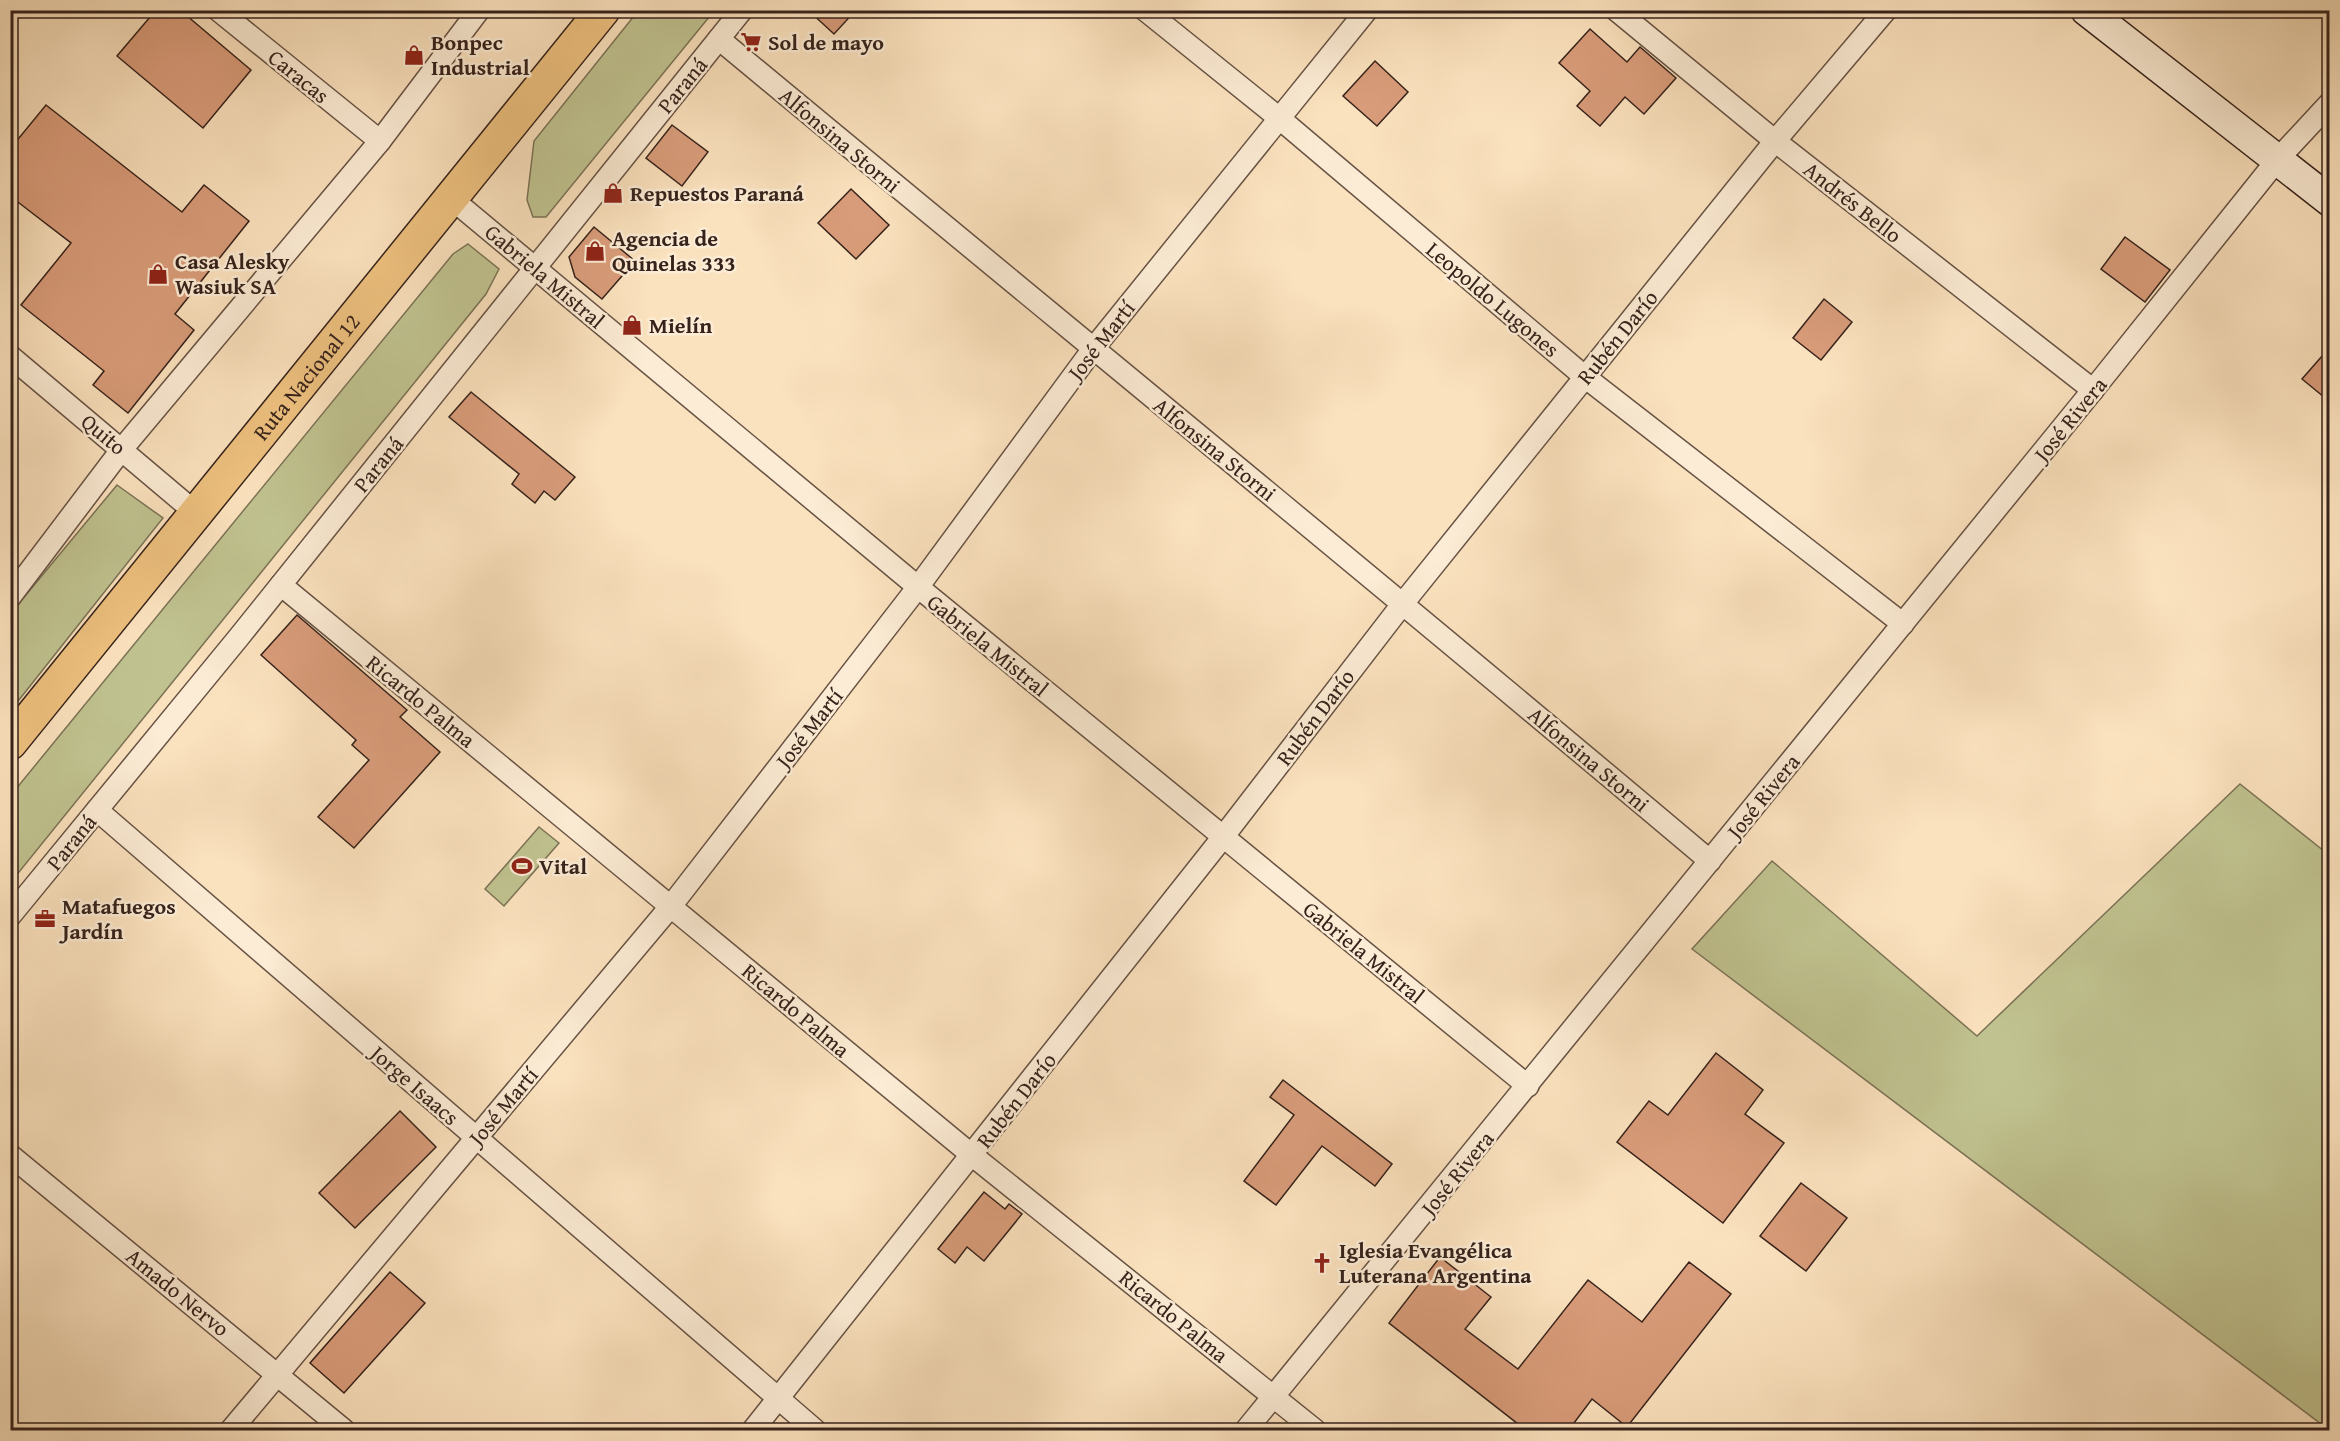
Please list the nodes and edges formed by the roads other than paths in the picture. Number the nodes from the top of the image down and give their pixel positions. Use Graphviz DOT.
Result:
graph roads {
  1 [pos="218,10"];
  2 [pos="479,10"];
  3 [pos="603,10"];
  4 [pos="742,10"];
  5 [pos="1145,10"];
  6 [pos="1366,10"];
  7 [pos="1616,10"];
  8 [pos="1886,10"];
  9 [pos="2086,10"];
  10 [pos="719,39"];
  11 [pos="2330,103"];
  12 [pos="1280,118"];
  13 [pos="380,141"];
  14 [pos="1775,141"];
  15 [pos="2278,159"];
  16 [pos="452,199"];
  17 [pos="2330,201"];
  18 [pos="535,268"];
  19 [pos="1093,349"];
  20 [pos="10,356"];
  21 [pos="1585,377"];
  22 [pos="2093,390"];
  23 [pos="123,449"];
  24 [pos="196,513"];
  25 [pos="281,585"];
  26 [pos="918,587"];
  27 [pos="10,597"];
  28 [pos="1404,602"];
  29 [pos="1903,624"];
  30 [pos="10,743"];
  31 [pos="97,810"];
  32 [pos="1223,837"];
  33 [pos="1710,861"];
  34 [pos="671,906"];
  35 [pos="10,916"];
  36 [pos="1528,1086"];
  37 [pos="476,1138"];
  38 [pos="10,1155"];
  39 [pos="973,1156"];
  40 [pos="278,1374"];
  41 [pos="1274,1396"];
  42 [pos="778,1399"];
  43 [pos="231,1431"];
  44 [pos="344,1431"];
  45 [pos="753,1431"];
  46 [pos="815,1431"];
  47 [pos="1246,1431"];
  48 [pos="1315,1431"];
  1 -- 13 [label="street, Caracas"];
  2 -- 13 [label="street"];
  3 -- 16 [label="highway, Ruta Nacional 12"];
  4 -- 10 [label="street, Paraná"];
  5 -- 12 [label="street, Leopoldo Lugones"];
  6 -- 12 [label="street, José Martí"];
  7 -- 14 [label="street, Andrés Bello"];
  8 -- 14 [label="street, Rubén Darío"];
  9 -- 15 [label="main road"];
  10 -- 18 [label="street, Paraná"];
  10 -- 19 [label="street, Alfonsina Storni"];
  11 -- 15 [label="street, José Rivera"];
  12 -- 19 [label="street, José Martí"];
  12 -- 21 [label="street, Leopoldo Lugones"];
  13 -- 23 [label="street"];
  14 -- 21 [label="street, Rubén Darío"];
  14 -- 22 [label="street, Andrés Bello"];
  15 -- 17 [label="main road"];
  15 -- 22 [label="street, José Rivera"];
  16 -- 18 [label="street, Gabriela Mistral"];
  16 -- 24 [label="highway, Ruta Nacional 12"];
  18 -- 25 [label="street, Paraná"];
  18 -- 26 [label="street, Gabriela Mistral"];
  19 -- 26 [label="street, José Martí"];
  19 -- 28 [label="street, Alfonsina Storni"];
  20 -- 23 [label="street, Quito"];
  21 -- 28 [label="street, Rubén Darío"];
  21 -- 29 [label="street, Leopoldo Lugones"];
  22 -- 29 [label="street, José Rivera"];
  23 -- 24 [label="street, Quito"];
  23 -- 27 [label="street"];
  24 -- 30 [label="highway, Ruta Nacional 12"];
  25 -- 31 [label="street, Paraná"];
  25 -- 34 [label="street, Ricardo Palma"];
  26 -- 32 [label="street, Gabriela Mistral"];
  26 -- 34 [label="street, José Martí"];
  28 -- 32 [label="street, Rubén Darío"];
  28 -- 33 [label="street, Alfonsina Storni"];
  29 -- 33 [label="street, José Rivera"];
  31 -- 35 [label="street, Paraná"];
  31 -- 37 [label="street, Jorge Isaacs"];
  32 -- 36 [label="street, Gabriela Mistral"];
  32 -- 39 [label="street, Rubén Darío"];
  33 -- 36 [label="street, José Rivera"];
  34 -- 37 [label="street, José Martí"];
  34 -- 39 [label="street, Ricardo Palma"];
  36 -- 41 [label="street, José Rivera"];
  37 -- 40 [label="street, José Martí"];
  37 -- 42 [label="street, Jorge Isaacs"];
  38 -- 40 [label="street, Amado Nervo"];
  39 -- 41 [label="street, Ricardo Palma"];
  39 -- 42 [label="street, Rubén Darío"];
  40 -- 43 [label="street, José Martí"];
  40 -- 44 [label="street, Amado Nervo"];
  41 -- 47 [label="street, José Rivera"];
  41 -- 48 [label="street, Ricardo Palma"];
  42 -- 45 [label="street, Rubén Darío"];
  42 -- 46 [label="street, Jorge Isaacs"];
}
